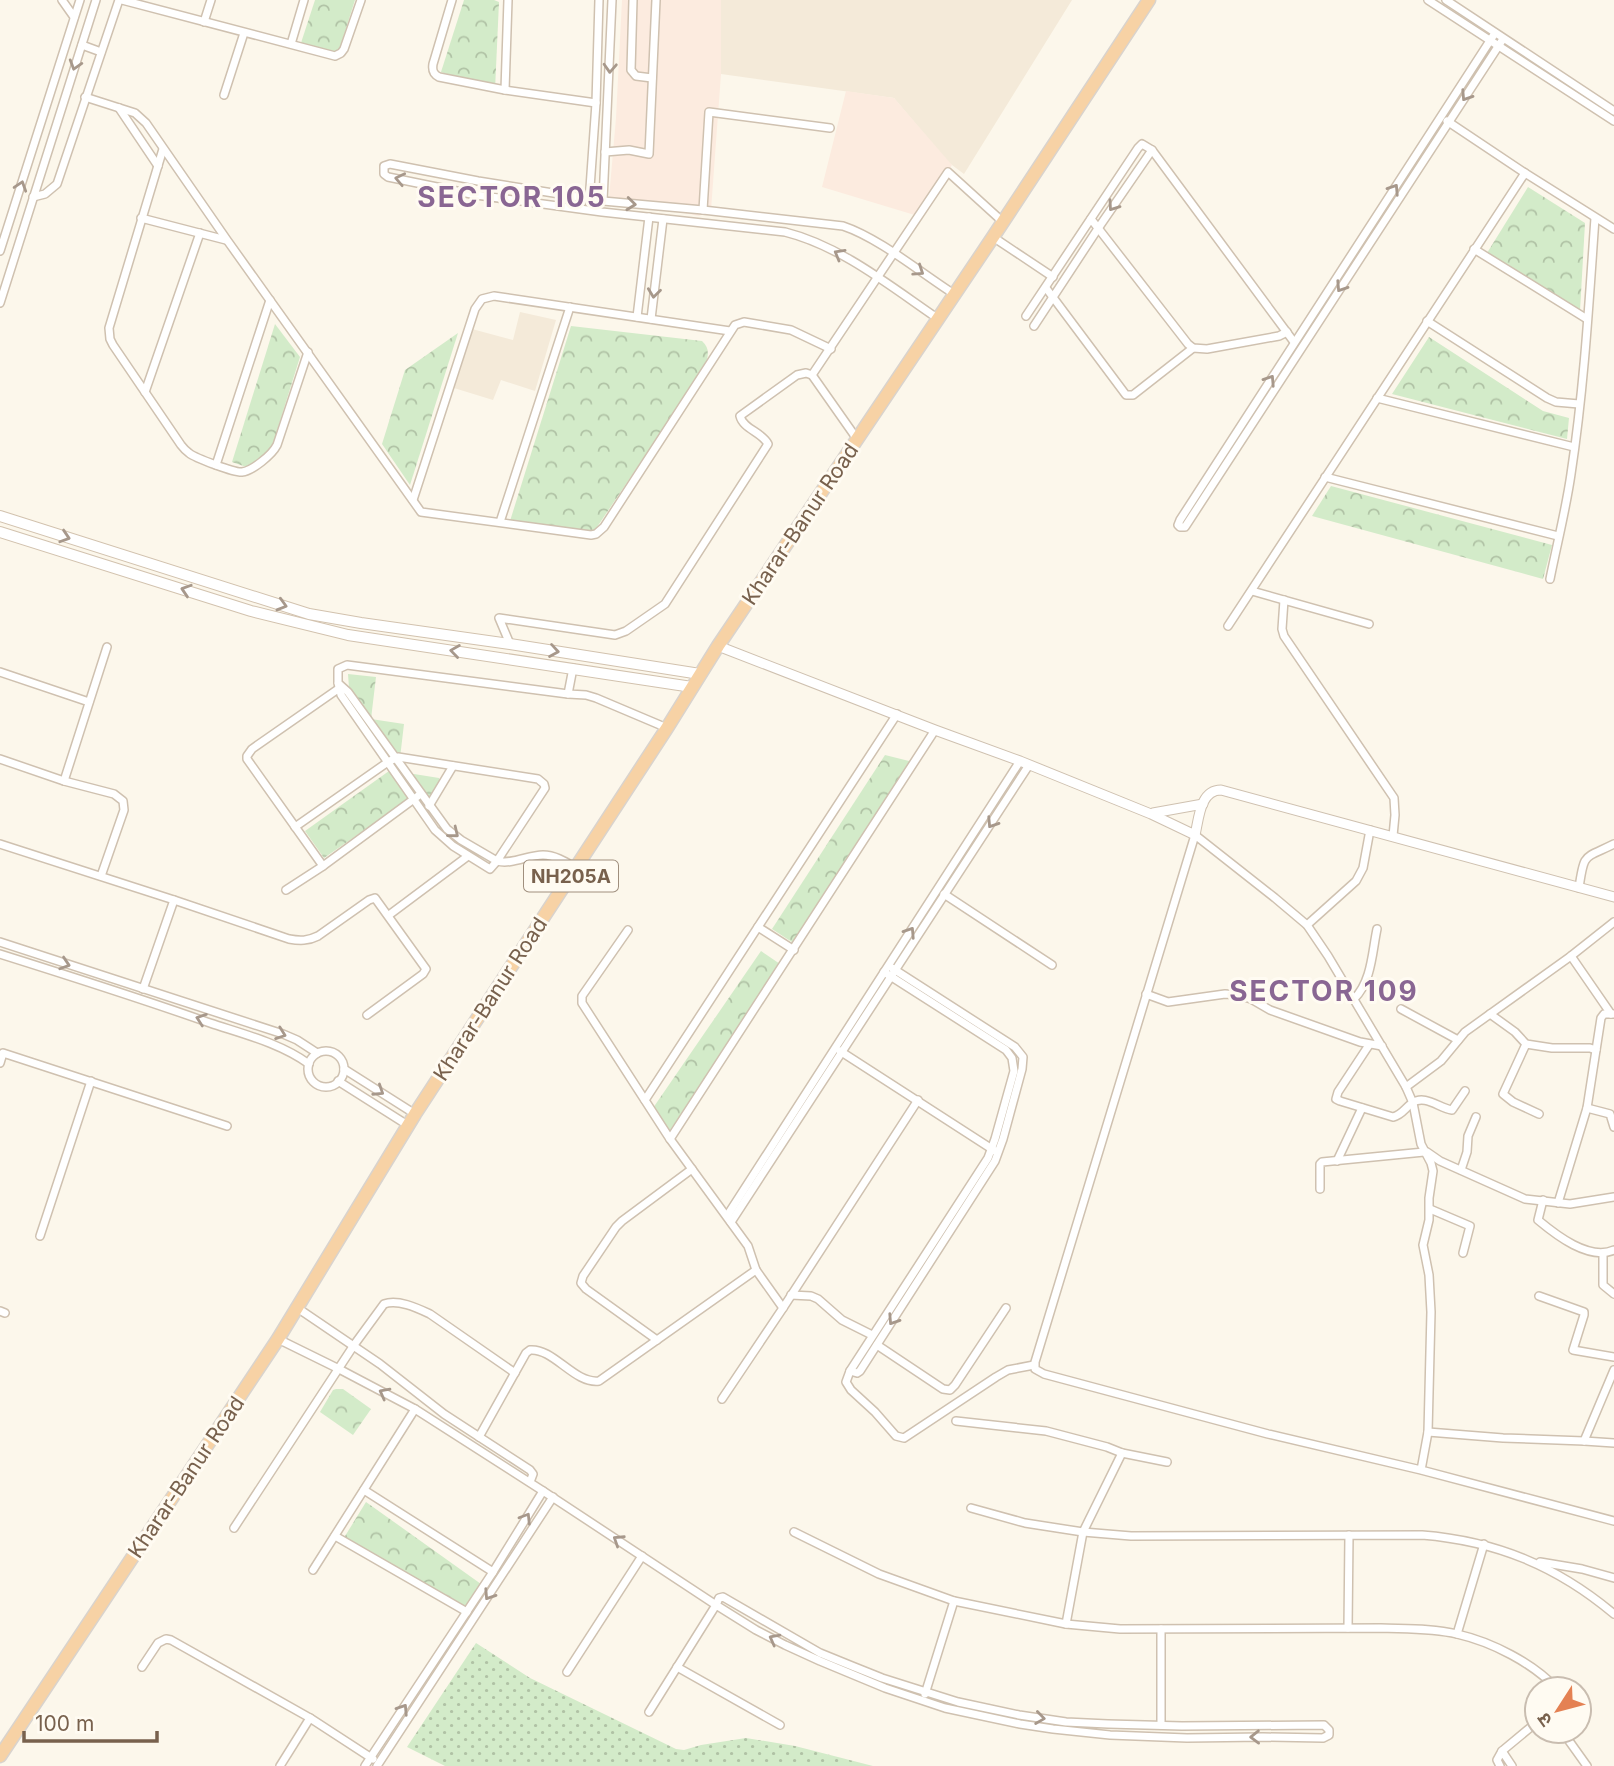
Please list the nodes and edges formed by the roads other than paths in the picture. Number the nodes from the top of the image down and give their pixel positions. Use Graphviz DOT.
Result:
graph roads {
  1 [pos="62,0"];
  2 [pos="80,0"];
  3 [pos="96,0"];
  4 [pos="120,0"];
  5 [pos="211,0"];
  6 [pos="304,0"];
  7 [pos="361,0"];
  8 [pos="452,0"];
  9 [pos="508,0"];
  10 [pos="599,0"];
  11 [pos="612,0"];
  12 [pos="633,0"];
  13 [pos="656,0"];
  14 [pos="1149,0"];
  15 [pos="1428,0"];
  16 [pos="1446,0"];
  17 [pos="74,17"];
  18 [pos="204,22"];
  19 [pos="244,33"];
  20 [pos="1495,33"];
  21 [pos="1490,41"];
  22 [pos="1501,43"];
  23 [pos="291,44"];
  24 [pos="82,45"];
  25 [pos="101,52"];
  26 [pos="652,78"];
  27 [pos="505,90"];
  28 [pos="224,95"];
  29 [pos="85,97"];
  30 [pos="596,103"];
  31 [pos="119,108"];
  32 [pos="1614,111"];
  33 [pos="1440,117"];
  34 [pos="1614,121"];
  35 [pos="1449,122"];
  36 [pos="830,128"];
  37 [pos="163,149"];
  38 [pos="1152,150"];
  39 [pos="606,152"];
  40 [pos="158,166"];
  41 [pos="1525,173"];
  42 [pos="478,181"];
  43 [pos="476,195"];
  44 [pos="33,197"];
  45 [pos="590,200"];
  46 [pos="603,201"];
  47 [pos="588,210"];
  48 [pos="703,210"];
  49 [pos="649,217"];
  50 [pos="141,218"];
  51 [pos="1595,218"];
  52 [pos="663,219"];
  53 [pos="1091,219"];
  54 [pos="1003,222"];
  55 [pos="1098,227"];
  56 [pos="1614,229"];
  57 [pos="200,233"];
  58 [pos="993,237"];
  59 [pos="227,240"];
  60 [pos="1474,249"];
  61 [pos="0,251"];
  62 [pos="893,254"];
  63 [pos="877,277"];
  64 [pos="1053,277"];
  65 [pos="1046,288"];
  66 [pos="954,294"];
  67 [pos="1054,297"];
  68 [pos="270,300"];
  69 [pos="0,303"];
  70 [pos="570,307"];
  71 [pos="1026,316"];
  72 [pos="637,317"];
  73 [pos="937,318"];
  74 [pos="651,319"];
  75 [pos="1587,319"];
  76 [pos="1427,321"];
  77 [pos="1034,326"];
  78 [pos="730,331"];
  79 [pos="1287,332"];
  80 [pos="1294,342"];
  81 [pos="1193,348"];
  82 [pos="831,349"];
  83 [pos="308,352"];
  84 [pos="812,375"];
  85 [pos="145,392"];
  86 [pos="1377,398"];
  87 [pos="1579,404"];
  88 [pos="1249,421"];
  89 [pos="857,439"];
  90 [pos="1574,447"];
  91 [pos="216,464"];
  92 [pos="1325,477"];
  93 [pos="413,500"];
  94 [pos="0,516"];
  95 [pos="500,522"];
  96 [pos="0,532"];
  97 [pos="1559,536"];
  98 [pos="1550,579"];
  99 [pos="1252,591"];
  100 [pos="1284,600"];
  101 [pos="1369,624"];
  102 [pos="1228,626"];
  103 [pos="510,644"];
  104 [pos="718,646"];
  105 [pos="107,647"];
  106 [pos="573,668"];
  107 [pos="0,672"];
  108 [pos="700,674"];
  109 [pos="340,686"];
  110 [pos="692,687"];
  111 [pos="568,694"];
  112 [pos="89,702"];
  113 [pos="897,714"];
  114 [pos="667,729"];
  115 [pos="935,730"];
  116 [pos="0,759"];
  117 [pos="392,760"];
  118 [pos="1025,763"];
  119 [pos="453,766"];
  120 [pos="64,781"];
  121 [pos="418,797"];
  122 [pos="1203,804"];
  123 [pos="429,806"];
  124 [pos="1151,814"];
  125 [pos="295,827"];
  126 [pos="1370,830"];
  127 [pos="1195,835"];
  128 [pos="1392,836"];
  129 [pos="0,844"];
  130 [pos="1614,844"];
  131 [pos="468,856"];
  132 [pos="496,862"];
  133 [pos="323,866"];
  134 [pos="576,868"];
  135 [pos="101,876"];
  136 [pos="1579,888"];
  137 [pos="286,890"];
  138 [pos="937,890"];
  139 [pos="946,895"];
  140 [pos="1614,897"];
  141 [pos="174,900"];
  142 [pos="389,915"];
  143 [pos="1614,922"];
  144 [pos="1307,925"];
  145 [pos="758,927"];
  146 [pos="1377,929"];
  147 [pos="628,930"];
  148 [pos="0,942"];
  149 [pos="794,950"];
  150 [pos="0,954"];
  151 [pos="1571,956"];
  152 [pos="1052,965"];
  153 [pos="890,971"];
  154 [pos="143,989"];
  155 [pos="1146,994"];
  156 [pos="1354,999"];
  157 [pos="1401,1009"];
  158 [pos="1490,1014"];
  159 [pos="1613,1014"];
  160 [pos="367,1015"];
  161 [pos="1458,1040"];
  162 [pos="1369,1045"];
  163 [pos="1526,1045"];
  164 [pos="1382,1046"];
  165 [pos="839,1050"];
  166 [pos="1596,1050"];
  167 [pos="2,1052"];
  168 [pos="317,1054"];
  169 [pos="0,1063"];
  170 [pos="309,1064"];
  171 [pos="344,1069"];
  172 [pos="91,1081"];
  173 [pos="338,1081"];
  174 [pos="1406,1087"];
  175 [pos="1465,1091"];
  176 [pos="646,1100"];
  177 [pos="918,1100"];
  178 [pos="1413,1102"];
  179 [pos="1362,1108"];
  180 [pos="1587,1108"];
  181 [pos="1539,1114"];
  182 [pos="1476,1117"];
  183 [pos="412,1120"];
  184 [pos="227,1126"];
  185 [pos="1614,1127"];
  186 [pos="670,1139"];
  187 [pos="1423,1150"];
  188 [pos="995,1151"];
  189 [pos="1337,1161"];
  190 [pos="692,1169"];
  191 [pos="1461,1170"];
  192 [pos="1320,1189"];
  193 [pos="1614,1197"];
  194 [pos="1543,1200"];
  195 [pos="1558,1203"];
  196 [pos="1430,1209"];
  197 [pos="729,1219"];
  198 [pos="40,1237"];
  199 [pos="1614,1250"];
  200 [pos="1463,1253"];
  201 [pos="1603,1253"];
  202 [pos="756,1269"];
  203 [pos="1614,1294"];
  204 [pos="791,1296"];
  205 [pos="1539,1296"];
  206 [pos="296,1307"];
  207 [pos="783,1308"];
  208 [pos="1006,1308"];
  209 [pos="872,1335"];
  210 [pos="278,1339"];
  211 [pos="657,1340"];
  212 [pos="354,1345"];
  213 [pos="877,1345"];
  214 [pos="1614,1357"];
  215 [pos="1034,1365"];
  216 [pos="339,1369"];
  217 [pos="850,1370"];
  218 [pos="1614,1370"];
  219 [pos="515,1373"];
  220 [pos="722,1399"];
  221 [pos="415,1409"];
  222 [pos="956,1421"];
  223 [pos="1428,1432"];
  224 [pos="479,1437"];
  225 [pos="1584,1441"];
  226 [pos="1614,1443"];
  227 [pos="1122,1453"];
  228 [pos="1167,1462"];
  229 [pos="1422,1470"];
  230 [pos="530,1482"];
  231 [pos="364,1490"];
  232 [pos="543,1490"];
  233 [pos="553,1497"];
  234 [pos="971,1507"];
  235 [pos="1614,1521"];
  236 [pos="234,1528"];
  237 [pos="793,1532"];
  238 [pos="1083,1532"];
  239 [pos="1349,1535"];
  240 [pos="335,1536"];
  241 [pos="1484,1544"];
  242 [pos="642,1556"];
  243 [pos="1531,1560"];
  244 [pos="313,1570"];
  245 [pos="493,1572"];
  246 [pos="1614,1578"];
  247 [pos="954,1601"];
  248 [pos="716,1605"];
  249 [pos="467,1612"];
  250 [pos="1614,1614"];
  251 [pos="1066,1624"];
  252 [pos="1348,1628"];
  253 [pos="1161,1629"];
  254 [pos="1457,1634"];
  255 [pos="142,1667"];
  256 [pos="677,1667"];
  257 [pos="567,1672"];
  258 [pos="1542,1675"];
  259 [pos="926,1691"];
  260 [pos="923,1701"];
  261 [pos="649,1712"];
  262 [pos="310,1718"];
  263 [pos="780,1725"];
  264 [pos="1161,1725"];
  265 [pos="1523,1734"];
  266 [pos="1572,1745"];
  267 [pos="1502,1751"];
  268 [pos="0,1756"];
  269 [pos="371,1758"];
  270 [pos="378,1764"];
  271 [pos="280,1766"];
  272 [pos="365,1766"];
  273 [pos="1500,1766"];
  274 [pos="1513,1766"];
  275 [pos="1587,1766"];
  1 -- 17 [label="street"];
  2 -- 17 [label="street"];
  3 -- 24 [label="street"];
  4 -- 18 [label="street"];
  4 -- 25 [label="street"];
  5 -- 18 [label="street"];
  6 -- 23 [label="street"];
  7 -- 23 [label="street"];
  8 -- 27 [label="street"];
  9 -- 27 [label="street"];
  10 -- 30 [label="street"];
  11 -- 39 [label="street, one-way"];
  12 -- 26 [label="street"];
  13 -- 26 [label="street"];
  14 -- 54 [label="highway, Kharar-Banur Road / NH205A"];
  15 -- 21 [label="street"];
  16 -- 20 [label="street"];
  61 -- 17 [label="street, one-way"];
  18 -- 19 [label="street"];
  19 -- 23 [label="street"];
  19 -- 28 [label="street"];
  20 -- 21 [label="street"];
  20 -- 22 [label="street"];
  21 -- 22 [label="street"];
  21 -- 33 [label="street"];
  22 -- 32 [label="street"];
  22 -- 34 [label="street"];
  22 -- 35 [label="street, one-way"];
  24 -- 25 [label="street"];
  24 -- 44 [label="street, one-way"];
  25 -- 29 [label="street"];
  26 -- 39 [label="street"];
  27 -- 30 [label="street"];
  29 -- 31 [label="street"];
  29 -- 44 [label="street"];
  30 -- 45 [label="street"];
  31 -- 37 [label="street"];
  31 -- 40 [label="street"];
  33 -- 35 [label="street"];
  80 -- 33 [label="street, one-way"];
  35 -- 41 [label="street"];
  35 -- 88 [label="street, one-way"];
  36 -- 48 [label="street"];
  37 -- 40 [label="street"];
  37 -- 59 [label="street"];
  38 -- 53 [label="street"];
  38 -- 55 [label="street, one-way"];
  38 -- 79 [label="street"];
  39 -- 46 [label="street"];
  40 -- 50 [label="street"];
  41 -- 51 [label="street"];
  41 -- 60 [label="street"];
  42 -- 43 [label="street"];
  43 -- 42 [label="street, one-way"];
  42 -- 45 [label="street"];
  43 -- 47 [label="street"];
  44 -- 69 [label="street"];
  45 -- 46 [label="street"];
  45 -- 47 [label="street"];
  46 -- 48 [label="street, one-way"];
  47 -- 49 [label="street"];
  48 -- 62 [label="street"];
  49 -- 52 [label="street"];
  49 -- 72 [label="street"];
  50 -- 57 [label="street"];
  50 -- 85 [label="street"];
  51 -- 56 [label="street"];
  51 -- 75 [label="street"];
  63 -- 52 [label="street, one-way"];
  52 -- 74 [label="street, one-way"];
  53 -- 55 [label="street"];
  53 -- 64 [label="street"];
  54 -- 58 [label="highway, Kharar-Banur Road / NH205A"];
  54 -- 62 [label="street"];
  55 -- 67 [label="street"];
  55 -- 81 [label="street"];
  57 -- 59 [label="street"];
  57 -- 85 [label="street"];
  58 -- 64 [label="street"];
  58 -- 66 [label="highway, Kharar-Banur Road / NH205A"];
  59 -- 68 [label="street"];
  60 -- 75 [label="street"];
  60 -- 76 [label="street"];
  62 -- 63 [label="street"];
  62 -- 66 [label="street, one-way"];
  63 -- 73 [label="street"];
  63 -- 82 [label="street"];
  64 -- 65 [label="street"];
  65 -- 67 [label="street"];
  65 -- 71 [label="street"];
  66 -- 73 [label="highway, Kharar-Banur Road / NH205A"];
  67 -- 77 [label="street"];
  67 -- 81 [label="street"];
  68 -- 83 [label="street"];
  68 -- 91 [label="street"];
  70 -- 72 [label="street"];
  70 -- 93 [label="street"];
  70 -- 95 [label="street"];
  72 -- 74 [label="street"];
  73 -- 89 [label="highway, Kharar-Banur Road / NH205A"];
  74 -- 78 [label="street"];
  75 -- 87 [label="street"];
  76 -- 86 [label="street"];
  76 -- 87 [label="street"];
  78 -- 82 [label="street"];
  78 -- 95 [label="street"];
  79 -- 80 [label="street"];
  79 -- 81 [label="street"];
  88 -- 80 [label="street, one-way"];
  82 -- 84 [label="street"];
  83 -- 91 [label="street"];
  83 -- 93 [label="street"];
  84 -- 89 [label="street"];
  84 -- 103 [label="street"];
  85 -- 91 [label="street"];
  86 -- 90 [label="street"];
  86 -- 92 [label="street"];
  87 -- 90 [label="street"];
  88 -- 88 [label="street"];
  89 -- 104 [label="highway, Kharar-Banur Road / NH205A"];
  90 -- 97 [label="street"];
  92 -- 97 [label="street"];
  92 -- 99 [label="street"];
  93 -- 95 [label="street"];
  94 -- 103 [label="main road, one-way"];
  106 -- 96 [label="main road, one-way"];
  97 -- 98 [label="street"];
  99 -- 100 [label="street"];
  99 -- 102 [label="street"];
  100 -- 101 [label="street"];
  100 -- 128 [label="street"];
  103 -- 108 [label="main road, one-way"];
  104 -- 108 [label="highway, Kharar-Banur Road / NH205A"];
  104 -- 113 [label="street"];
  105 -- 112 [label="street"];
  106 -- 110 [label="main road"];
  106 -- 111 [label="street"];
  107 -- 112 [label="street"];
  108 -- 110 [label="highway, Kharar-Banur Road / NH205A"];
  109 -- 111 [label="street"];
  109 -- 117 [label="street"];
  109 -- 125 [label="street"];
  110 -- 114 [label="highway, Kharar-Banur Road / NH205A"];
  111 -- 114 [label="street"];
  112 -- 120 [label="street"];
  113 -- 115 [label="street"];
  113 -- 145 [label="street"];
  114 -- 134 [label="highway, Kharar-Banur Road / NH205A"];
  115 -- 118 [label="street"];
  115 -- 149 [label="street"];
  116 -- 120 [label="street"];
  117 -- 119 [label="street"];
  117 -- 121 [label="street"];
  117 -- 125 [label="street"];
  118 -- 124 [label="street"];
  118 -- 138 [label="street"];
  118 -- 139 [label="street, one-way"];
  119 -- 123 [label="street"];
  119 -- 132 [label="street"];
  120 -- 135 [label="street"];
  121 -- 123 [label="street"];
  121 -- 131 [label="street"];
  121 -- 133 [label="street"];
  122 -- 124 [label="street"];
  122 -- 126 [label="street"];
  122 -- 127 [label="street"];
  123 -- 132 [label="street, one-way"];
  124 -- 127 [label="street"];
  125 -- 133 [label="street"];
  126 -- 128 [label="street"];
  126 -- 144 [label="street"];
  127 -- 144 [label="street"];
  127 -- 155 [label="street"];
  128 -- 136 [label="street"];
  129 -- 135 [label="street"];
  130 -- 136 [label="street"];
  131 -- 132 [label="street"];
  131 -- 142 [label="street"];
  132 -- 134 [label="street"];
  133 -- 137 [label="street"];
  134 -- 183 [label="highway, Kharar-Banur Road / NH205A"];
  135 -- 141 [label="street"];
  136 -- 140 [label="street"];
  138 -- 139 [label="street"];
  153 -- 138 [label="street, one-way"];
  139 -- 152 [label="street"];
  139 -- 153 [label="street"];
  141 -- 142 [label="street"];
  141 -- 154 [label="street"];
  142 -- 160 [label="street"];
  143 -- 151 [label="street"];
  144 -- 156 [label="street"];
  145 -- 149 [label="street"];
  145 -- 176 [label="street"];
  146 -- 156 [label="street"];
  147 -- 176 [label="street"];
  148 -- 154 [label="street, one-way"];
  149 -- 186 [label="street"];
  170 -- 150 [label="street, one-way"];
  151 -- 158 [label="street"];
  151 -- 159 [label="street"];
  153 -- 165 [label="street"];
  153 -- 188 [label="street"];
  154 -- 168 [label="street, one-way"];
  155 -- 162 [label="street"];
  155 -- 215 [label="street"];
  156 -- 164 [label="street"];
  157 -- 161 [label="street"];
  158 -- 161 [label="street"];
  158 -- 163 [label="street"];
  159 -- 166 [label="street"];
  161 -- 174 [label="street"];
  162 -- 164 [label="street"];
  162 -- 179 [label="street"];
  163 -- 166 [label="street"];
  163 -- 181 [label="street"];
  164 -- 174 [label="street"];
  165 -- 177 [label="street"];
  165 -- 197 [label="street"];
  166 -- 180 [label="street"];
  167 -- 169 [label="street"];
  167 -- 172 [label="street"];
  168 -- 170 [label="street"];
  168 -- 171 [label="street"];
  170 -- 173 [label="street"];
  171 -- 173 [label="street"];
  171 -- 183 [label="street, one-way"];
  172 -- 184 [label="street"];
  172 -- 198 [label="street"];
  173 -- 183 [label="street"];
  174 -- 178 [label="street"];
  175 -- 178 [label="street"];
  176 -- 186 [label="street"];
  177 -- 188 [label="street"];
  177 -- 204 [label="street"];
  178 -- 179 [label="street"];
  178 -- 187 [label="street"];
  179 -- 189 [label="street"];
  180 -- 185 [label="street"];
  180 -- 195 [label="street"];
  182 -- 191 [label="street"];
  183 -- 206 [label="highway, Kharar-Banur Road / NH205A"];
  186 -- 190 [label="street"];
  187 -- 189 [label="street"];
  187 -- 191 [label="street"];
  187 -- 196 [label="street"];
  188 -- 209 [label="street"];
  188 -- 213 [label="street, one-way"];
  189 -- 192 [label="street"];
  190 -- 197 [label="street"];
  190 -- 211 [label="street"];
  191 -- 194 [label="street"];
  193 -- 195 [label="street"];
  194 -- 195 [label="street"];
  194 -- 201 [label="street"];
  196 -- 200 [label="street"];
  196 -- 223 [label="street"];
  197 -- 202 [label="street"];
  199 -- 201 [label="street"];
  201 -- 203 [label="street"];
  202 -- 207 [label="street"];
  202 -- 211 [label="street"];
  204 -- 207 [label="street"];
  204 -- 209 [label="street"];
  205 -- 214 [label="street"];
  206 -- 210 [label="highway, Kharar-Banur Road / NH205A"];
  206 -- 212 [label="street"];
  207 -- 220 [label="street"];
  208 -- 213 [label="street"];
  209 -- 217 [label="street"];
  210 -- 216 [label="street"];
  210 -- 268 [label="highway, Kharar-Banur Road / NH205A"];
  211 -- 219 [label="street"];
  212 -- 216 [label="street"];
  212 -- 219 [label="street"];
  212 -- 224 [label="street"];
  213 -- 217 [label="street"];
  215 -- 217 [label="street"];
  215 -- 229 [label="street"];
  221 -- 216 [label="street, one-way"];
  216 -- 236 [label="street"];
  218 -- 225 [label="street"];
  219 -- 224 [label="street"];
  221 -- 230 [label="street"];
  221 -- 231 [label="street"];
  222 -- 227 [label="street"];
  223 -- 225 [label="street"];
  223 -- 229 [label="street"];
  224 -- 230 [label="street"];
  225 -- 226 [label="street"];
  227 -- 228 [label="street"];
  227 -- 238 [label="street"];
  229 -- 235 [label="street"];
  230 -- 232 [label="street"];
  231 -- 240 [label="street"];
  231 -- 245 [label="street"];
  232 -- 233 [label="street"];
  245 -- 232 [label="street, one-way"];
  242 -- 233 [label="street, one-way"];
  233 -- 270 [label="street, one-way"];
  234 -- 238 [label="street"];
  237 -- 247 [label="street"];
  238 -- 239 [label="street"];
  238 -- 251 [label="street"];
  239 -- 241 [label="street"];
  239 -- 252 [label="street"];
  240 -- 244 [label="street"];
  240 -- 249 [label="street"];
  241 -- 243 [label="street"];
  241 -- 254 [label="street"];
  242 -- 248 [label="street"];
  242 -- 257 [label="street"];
  243 -- 246 [label="street"];
  243 -- 250 [label="street"];
  245 -- 249 [label="street"];
  247 -- 251 [label="street"];
  247 -- 259 [label="street"];
  248 -- 256 [label="street"];
  248 -- 259 [label="street"];
  260 -- 248 [label="street, one-way"];
  269 -- 249 [label="street, one-way"];
  251 -- 253 [label="street"];
  252 -- 253 [label="street"];
  252 -- 254 [label="street"];
  253 -- 264 [label="street"];
  254 -- 258 [label="street"];
  255 -- 262 [label="street"];
  256 -- 261 [label="street"];
  256 -- 263 [label="street"];
  259 -- 260 [label="street"];
  259 -- 264 [label="street, one-way"];
  264 -- 260 [label="street, one-way"];
  262 -- 269 [label="street"];
  262 -- 271 [label="street"];
  265 -- 267 [label="street"];
  266 -- 275 [label="street"];
  267 -- 273 [label="street"];
  267 -- 274 [label="street"];
  269 -- 270 [label="street"];
  269 -- 272 [label="street"];
}
